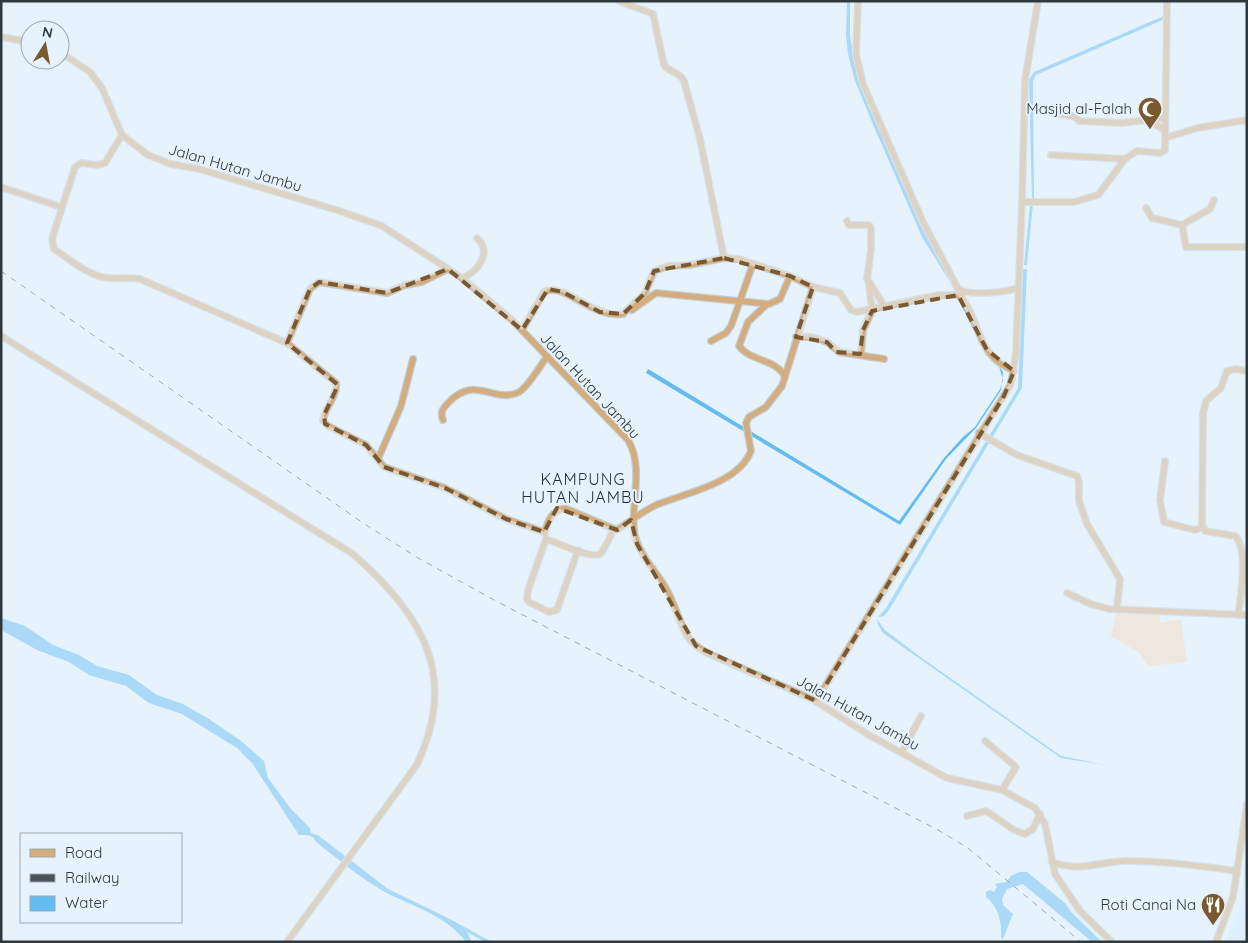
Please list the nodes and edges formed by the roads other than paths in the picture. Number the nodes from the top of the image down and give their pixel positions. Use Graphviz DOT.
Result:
graph roads {
  1 [pos="619,1"];
  2 [pos="858,1"];
  3 [pos="1038,1"];
  4 [pos="1167,1"];
  5 [pos="1,37"];
  6 [pos="20,40"];
  7 [pos="70,59"];
  8 [pos="1058,114"];
  9 [pos="1164,118"];
  10 [pos="1147,120"];
  11 [pos="1247,120"];
  12 [pos="1165,130"];
  13 [pos="122,135"];
  14 [pos="1165,138"];
  15 [pos="1051,155"];
  16 [pos="1125,159"];
  17 [pos="1,187"];
  18 [pos="1214,200"];
  19 [pos="1022,202"];
  20 [pos="61,207"];
  21 [pos="1146,208"];
  22 [pos="847,221"];
  23 [pos="1182,225"];
  24 [pos="477,238"];
  25 [pos="1247,247"];
  26 [pos="724,258"];
  27 [pos="753,264"];
  28 [pos="448,269"];
  29 [pos="790,276"];
  30 [pos="462,278"];
  31 [pos="869,283"];
  32 [pos="813,287"];
  33 [pos="1018,288"];
  34 [pos="956,291"];
  35 [pos="741,302"];
  36 [pos="766,305"];
  37 [pos="885,307"];
  38 [pos="872,311"];
  39 [pos="623,314"];
  40 [pos="522,330"];
  41 [pos="1,336"];
  42 [pos="796,337"];
  43 [pos="711,341"];
  44 [pos="287,343"];
  45 [pos="861,354"];
  46 [pos="546,358"];
  47 [pos="413,359"];
  48 [pos="884,359"];
  49 [pos="1014,370"];
  50 [pos="1247,371"];
  51 [pos="785,377"];
  52 [pos="443,420"];
  53 [pos="979,433"];
  54 [pos="378,460"];
  55 [pos="1165,461"];
  56 [pos="633,518"];
  57 [pos="1203,527"];
  58 [pos="614,529"];
  59 [pos="545,536"];
  60 [pos="578,550"];
  61 [pos="1067,593"];
  62 [pos="1117,608"];
  63 [pos="1238,615"];
  64 [pos="1247,615"];
  65 [pos="816,701"];
  66 [pos="921,716"];
  67 [pos="985,741"];
  68 [pos="902,752"];
  69 [pos="1002,790"];
  70 [pos="1247,804"];
  71 [pos="1040,814"];
  72 [pos="967,816"];
  73 [pos="1052,862"];
  74 [pos="1237,871"];
  75 [pos="287,942"];
  76 [pos="1112,942"];
  77 [pos="1216,942"];
  1 -- 26 [label="street"];
  2 -- 34 [label="street"];
  3 -- 19 [label="street"];
  4 -- 9 [label="street"];
  5 -- 6 [label="street"];
  7 -- 13 [label="street, Jalan Hutan Jambu"];
  8 -- 10 [label="street"];
  9 -- 10 [label="street"];
  9 -- 12 [label="street"];
  10 -- 12 [label="street"];
  11 -- 14 [label="street"];
  12 -- 14 [label="street"];
  13 -- 20 [label="street"];
  13 -- 28 [label="street, Jalan Hutan Jambu"];
  14 -- 16 [label="street"];
  15 -- 16 [label="street"];
  16 -- 19 [label="street"];
  17 -- 20 [label="street"];
  18 -- 23 [label="street"];
  19 -- 33 [label="street"];
  20 -- 44 [label="street"];
  21 -- 23 [label="street"];
  22 -- 31 [label="street"];
  23 -- 25 [label="street"];
  24 -- 30 [label="street"];
  26 -- 27 [label="street"];
  26 -- 39 [label="street"];
  27 -- 29 [label="street"];
  27 -- 35 [label="street"];
  28 -- 30 [label="street, Jalan Hutan Jambu"];
  28 -- 44 [label="street"];
  29 -- 32 [label="street"];
  29 -- 36 [label="street"];
  30 -- 40 [label="street, Jalan Hutan Jambu"];
  31 -- 37 [label="street"];
  31 -- 38 [label="street"];
  32 -- 38 [label="street"];
  32 -- 42 [label="street"];
  33 -- 34 [label="street"];
  33 -- 49 [label="street"];
  34 -- 37 [label="street"];
  34 -- 49 [label="street"];
  35 -- 36 [label="street"];
  35 -- 39 [label="street"];
  35 -- 43 [label="street"];
  36 -- 51 [label="street"];
  37 -- 38 [label="street"];
  38 -- 45 [label="street"];
  39 -- 40 [label="street"];
  40 -- 46 [label="street, Jalan Hutan Jambu"];
  41 -- 75 [label="street"];
  42 -- 45 [label="street"];
  42 -- 51 [label="street"];
  44 -- 54 [label="street"];
  45 -- 48 [label="street"];
  46 -- 52 [label="street"];
  46 -- 56 [label="street, Jalan Hutan Jambu"];
  47 -- 54 [label="street"];
  49 -- 53 [label="street"];
  50 -- 57 [label="street"];
  51 -- 56 [label="street"];
  53 -- 62 [label="street"];
  53 -- 65 [label="street"];
  54 -- 59 [label="street"];
  55 -- 57 [label="street"];
  56 -- 58 [label="street"];
  56 -- 65 [label="street, Jalan Hutan Jambu"];
  57 -- 63 [label="street"];
  58 -- 59 [label="street"];
  58 -- 60 [label="street"];
  59 -- 60 [label="street"];
  59 -- 60 [label="street"];
  61 -- 62 [label="street"];
  62 -- 63 [label="street"];
  63 -- 64 [label="street"];
  65 -- 68 [label="street, Jalan Hutan Jambu"];
  66 -- 68 [label="street"];
  67 -- 69 [label="street"];
  68 -- 69 [label="street, Jalan Hutan Jambu"];
  69 -- 71 [label="street, Jalan Hutan Jambu"];
  70 -- 74 [label="street"];
  71 -- 72 [label="street"];
  71 -- 73 [label="street"];
  73 -- 74 [label="street"];
  73 -- 76 [label="street"];
  74 -- 77 [label="street"];
}
